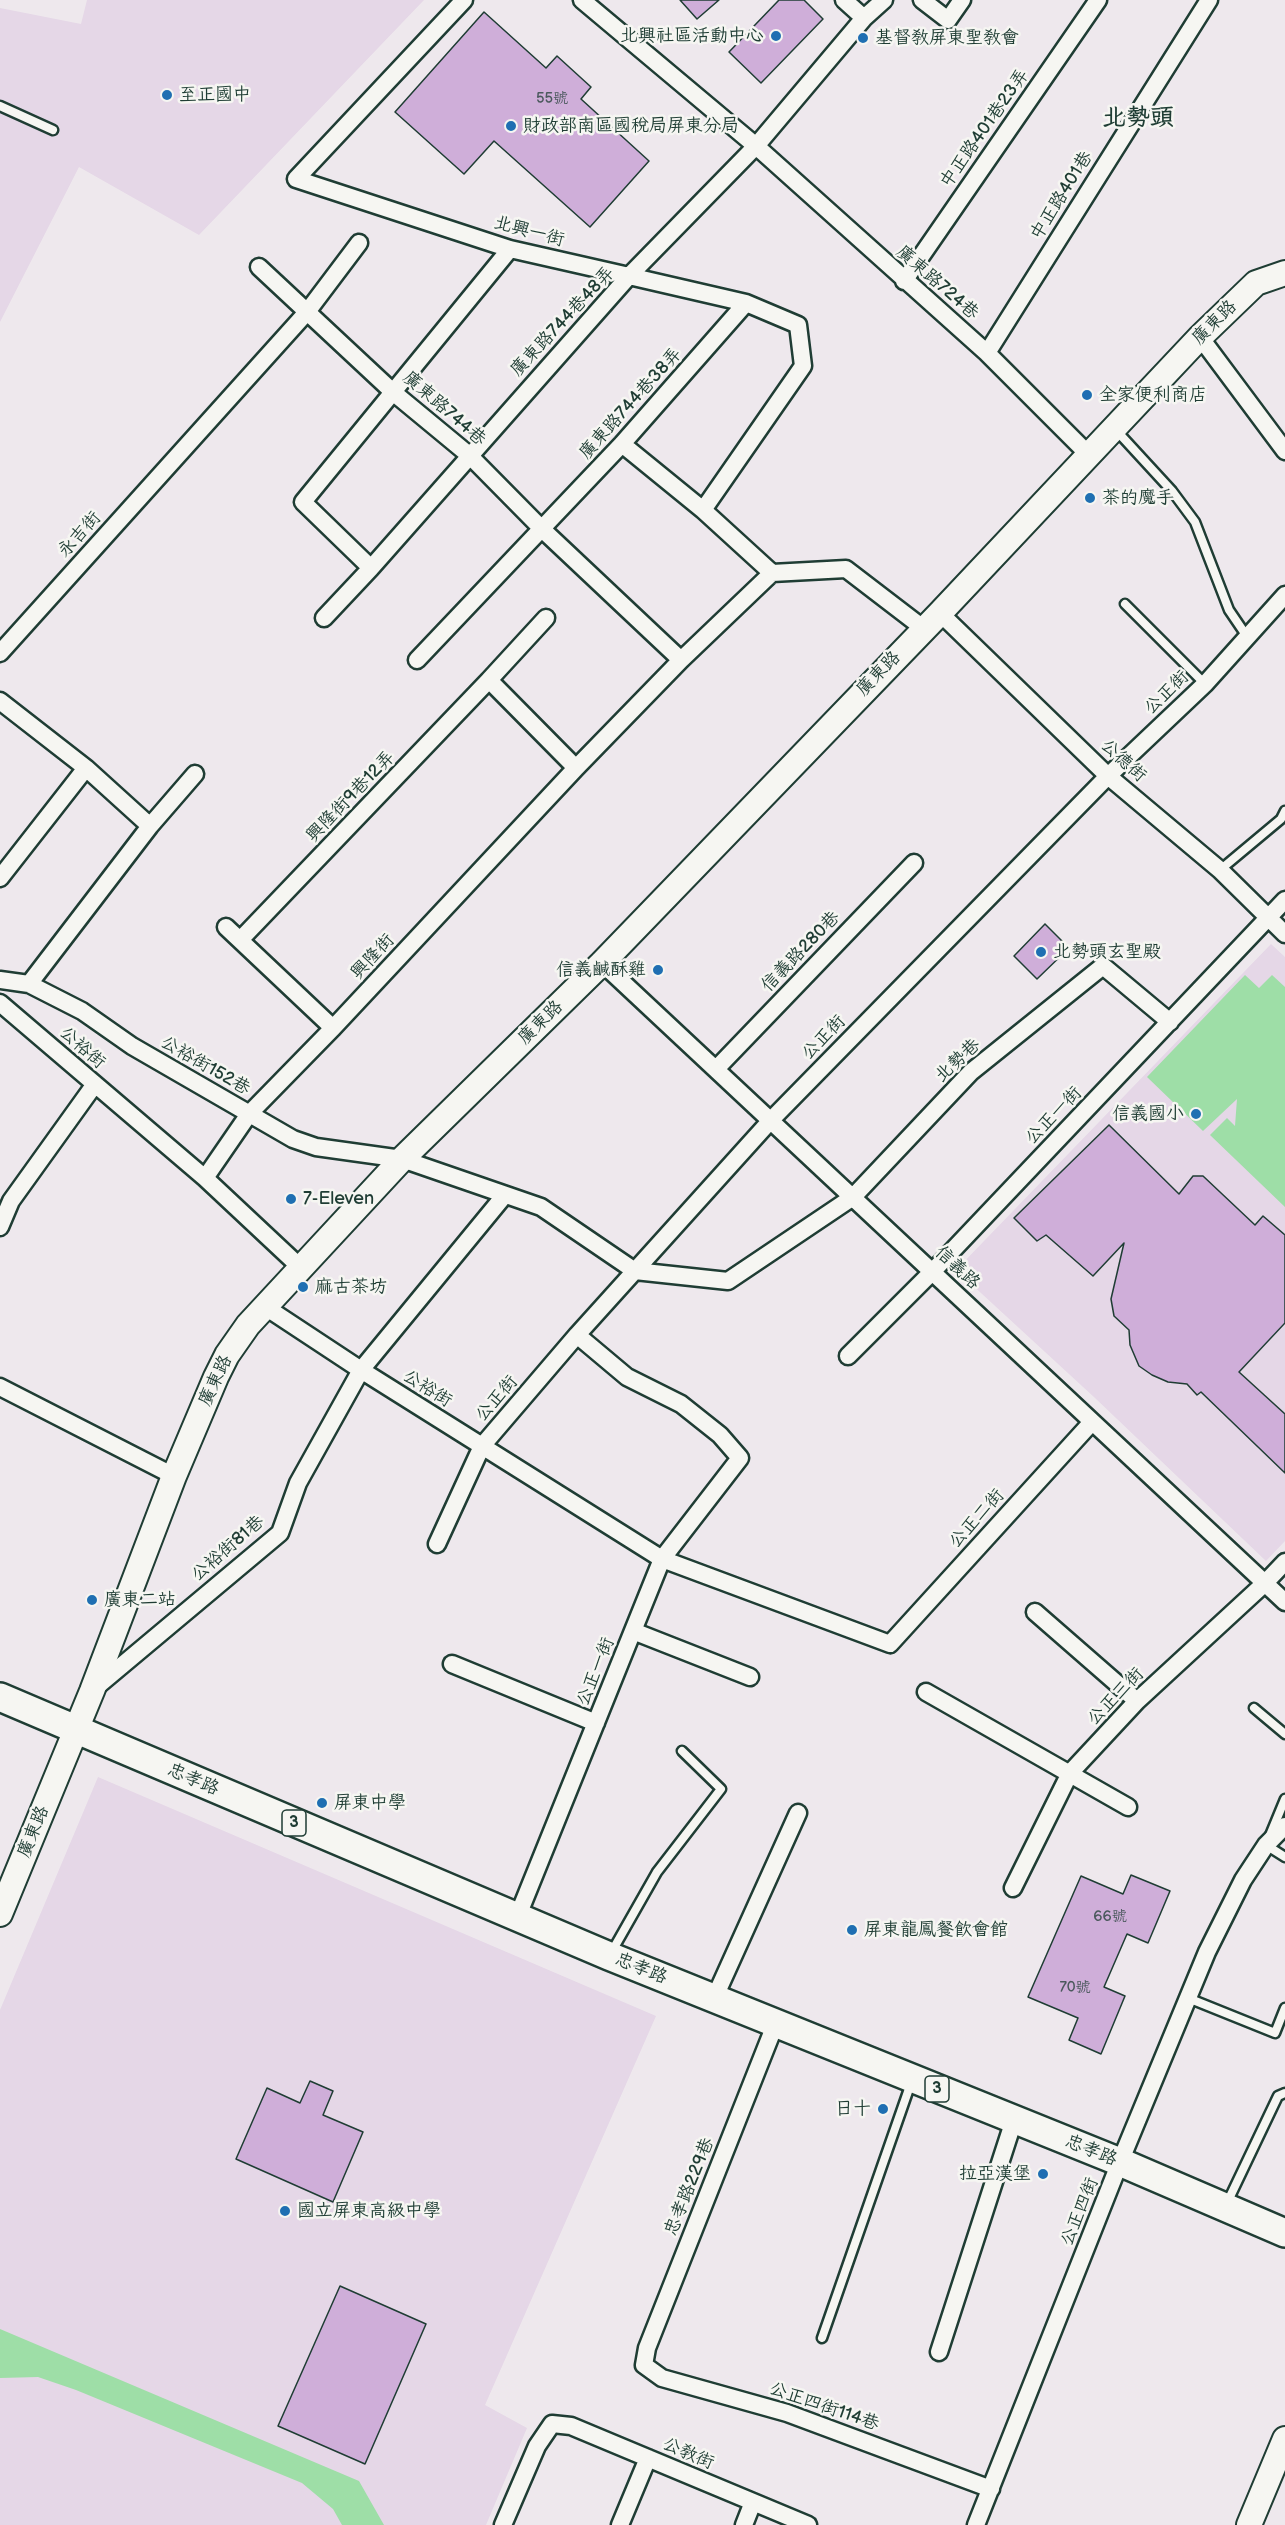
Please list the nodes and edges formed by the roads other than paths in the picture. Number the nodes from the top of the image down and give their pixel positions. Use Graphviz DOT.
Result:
graph roads {
  1 [pos="464,0"];
  2 [pos="582,0"];
  3 [pos="844,0"];
  4 [pos="884,0"];
  5 [pos="922,0"];
  6 [pos="962,0"];
  7 [pos="1098,0"];
  8 [pos="1209,0"];
  9 [pos="864,18"];
  10 [pos="0,106"];
  11 [pos="53,130"];
  12 [pos="756,146"];
  13 [pos="359,243"];
  14 [pos="510,249"];
  15 [pos="259,267"];
  16 [pos="1285,273"];
  17 [pos="629,276"];
  18 [pos="904,280"];
  19 [pos="746,303"];
  20 [pos="307,312"];
  21 [pos="1200,337"];
  22 [pos="987,353"];
  23 [pos="394,393"];
  24 [pos="1114,427"];
  25 [pos="622,444"];
  26 [pos="1283,445"];
  27 [pos="1088,454"];
  28 [pos="469,455"];
  29 [pos="703,510"];
  30 [pos="543,530"];
  31 [pos="371,568"];
  32 [pos="772,573"];
  33 [pos="1285,595"];
  34 [pos="1125,604"];
  35 [pos="324,618"];
  36 [pos="546,618"];
  37 [pos="931,621"];
  38 [pos="1248,638"];
  39 [pos="0,653"];
  40 [pos="417,660"];
  41 [pos="681,660"];
  42 [pos="489,680"];
  43 [pos="1205,684"];
  44 [pos="0,701"];
  45 [pos="86,768"];
  46 [pos="576,768"];
  47 [pos="195,774"];
  48 [pos="1108,776"];
  49 [pos="1285,811"];
  50 [pos="150,826"];
  51 [pos="914,862"];
  52 [pos="1220,870"];
  53 [pos="0,878"];
  54 [pos="1285,900"];
  55 [pos="1267,918"];
  56 [pos="226,927"];
  57 [pos="1285,934"];
  58 [pos="240,940"];
  59 [pos="602,963"];
  60 [pos="0,980"];
  61 [pos="29,984"];
  62 [pos="2,1008"];
  63 [pos="1170,1022"];
  64 [pos="333,1028"];
  65 [pos="716,1069"];
  66 [pos="94,1084"];
  67 [pos="249,1114"];
  68 [pos="771,1120"];
  69 [pos="402,1159"];
  70 [pos="205,1178"];
  71 [pos="504,1196"];
  72 [pos="853,1197"];
  73 [pos="0,1227"];
  74 [pos="300,1268"];
  75 [pos="635,1271"];
  76 [pos="933,1271"];
  77 [pos="264,1306"];
  78 [pos="577,1335"];
  79 [pos="848,1356"];
  80 [pos="361,1370"];
  81 [pos="0,1387"];
  82 [pos="1092,1422"];
  83 [pos="482,1446"];
  84 [pos="174,1476"];
  85 [pos="437,1544"];
  86 [pos="663,1559"];
  87 [pos="1285,1562"];
  88 [pos="1265,1583"];
  89 [pos="1285,1602"];
  90 [pos="1035,1611"];
  91 [pos="633,1630"];
  92 [pos="890,1644"];
  93 [pos="452,1664"];
  94 [pos="750,1677"];
  95 [pos="92,1691"];
  96 [pos="926,1692"];
  97 [pos="0,1697"];
  98 [pos="1137,1701"];
  99 [pos="1254,1708"];
  100 [pos="596,1723"];
  101 [pos="76,1730"];
  102 [pos="1285,1734"];
  103 [pos="682,1751"];
  104 [pos="1070,1773"];
  105 [pos="1285,1799"];
  106 [pos="1128,1807"];
  107 [pos="798,1813"];
  108 [pos="1285,1826"];
  109 [pos="1266,1845"];
  110 [pos="1285,1857"];
  111 [pos="1013,1888"];
  112 [pos="0,1914"];
  113 [pos="517,1918"];
  114 [pos="609,1956"];
  115 [pos="1188,1998"];
  116 [pos="714,1999"];
  117 [pos="1285,2008"];
  118 [pos="775,2025"];
  119 [pos="912,2079"];
  120 [pos="1285,2093"];
  121 [pos="1014,2120"];
  122 [pos="1120,2162"];
  123 [pos="1225,2207"];
  124 [pos="1285,2233"];
  125 [pos="822,2338"];
  126 [pos="939,2352"];
  127 [pos="644,2365"];
  128 [pos="1285,2439"];
  129 [pos="648,2458"];
  130 [pos="991,2489"];
  131 [pos="753,2502"];
  132 [pos="503,2525"];
  133 [pos="620,2525"];
  134 [pos="744,2525"];
  135 [pos="808,2525"];
  136 [pos="976,2525"];
  137 [pos="1249,2525"];
  1 -- 14 [label="street, 北興一街"];
  2 -- 12 [label="street, 廣東路724巷"];
  3 -- 9 [label="street"];
  4 -- 9 [label="street"];
  5 -- 6 [label="street"];
  7 -- 18 [label="street, 中正路401巷23弄"];
  8 -- 22 [label="street, 中正路401巷"];
  9 -- 12 [label="street"];
  10 -- 11 [label="lane"];
  12 -- 17 [label="street"];
  12 -- 18 [label="street, 廣東路724巷"];
  13 -- 20 [label="street"];
  14 -- 17 [label="street, 北興一街"];
  14 -- 23 [label="street"];
  15 -- 20 [label="street, 廣東路744巷"];
  16 -- 21 [label="street, 廣東路"];
  17 -- 19 [label="street, 廣東路744巷48弄"];
  17 -- 28 [label="street, 廣東路744巷48弄"];
  18 -- 22 [label="street, 廣東路724巷"];
  19 -- 25 [label="street, 廣東路744巷38弄"];
  19 -- 29 [label="street, 廣東路744巷48弄"];
  20 -- 23 [label="street, 廣東路744巷"];
  20 -- 39 [label="street, 永吉街"];
  21 -- 24 [label="street, 廣東路"];
  21 -- 26 [label="street"];
  22 -- 27 [label="street, 廣東路724巷"];
  23 -- 28 [label="street, 廣東路744巷"];
  23 -- 31 [label="street"];
  24 -- 27 [label="street, 廣東路"];
  24 -- 38 [label="lane"];
  25 -- 29 [label="street"];
  25 -- 30 [label="street, 廣東路744巷38弄"];
  27 -- 37 [label="street, 廣東路"];
  28 -- 30 [label="street, 廣東路744巷"];
  28 -- 31 [label="street, 廣東路744巷48弄"];
  29 -- 32 [label="street"];
  30 -- 40 [label="street, 廣東路744巷38弄"];
  30 -- 41 [label="street, 廣東路744巷"];
  31 -- 35 [label="street, 廣東路744巷48弄"];
  32 -- 37 [label="street"];
  32 -- 41 [label="street"];
  33 -- 38 [label="street, 公正街"];
  34 -- 43 [label="lane"];
  36 -- 42 [label="street, 興隆街9巷12弄"];
  37 -- 48 [label="street, 公德街"];
  37 -- 59 [label="street, 廣東路"];
  38 -- 43 [label="street, 公正街"];
  41 -- 46 [label="street"];
  42 -- 46 [label="street"];
  42 -- 58 [label="street, 興隆街9巷12弄"];
  43 -- 48 [label="street, 公正街"];
  44 -- 45 [label="street"];
  45 -- 50 [label="street"];
  45 -- 53 [label="street"];
  46 -- 64 [label="street, 興隆街"];
  47 -- 50 [label="street"];
  48 -- 52 [label="street, 公德街"];
  48 -- 68 [label="street, 公正街"];
  49 -- 52 [label="lane"];
  50 -- 61 [label="street"];
  51 -- 65 [label="street, 信義路280巷"];
  52 -- 55 [label="street, 公德街"];
  54 -- 55 [label="street, 公正一街"];
  55 -- 57 [label="street, 公德街"];
  55 -- 63 [label="street, 公正一街"];
  56 -- 58 [label="street"];
  58 -- 64 [label="street"];
  59 -- 65 [label="street, 信義路"];
  59 -- 69 [label="street, 廣東路"];
  60 -- 61 [label="street, 公裕街152巷"];
  61 -- 67 [label="street, 公裕街152巷"];
  62 -- 66 [label="street, 公裕街"];
  63 -- 72 [label="street, 北勢巷"];
  63 -- 76 [label="street, 公正一街"];
  64 -- 67 [label="street, 興隆街"];
  65 -- 68 [label="street, 信義路"];
  66 -- 70 [label="street, 公裕街"];
  66 -- 73 [label="street"];
  67 -- 69 [label="street, 公裕街152巷"];
  67 -- 70 [label="street, 興隆街"];
  68 -- 72 [label="street, 信義路"];
  68 -- 75 [label="street, 公正街"];
  69 -- 71 [label="street, 公裕街152巷"];
  69 -- 74 [label="street, 廣東路"];
  70 -- 74 [label="street, 公裕街"];
  71 -- 75 [label="street, 公裕街152巷"];
  71 -- 80 [label="street, 公裕街81巷"];
  72 -- 75 [label="street, 北勢巷"];
  72 -- 76 [label="street, 信義路"];
  74 -- 77 [label="street, 廣東路"];
  75 -- 78 [label="street, 公正街"];
  76 -- 79 [label="street, 公正一街"];
  76 -- 82 [label="street, 信義路"];
  77 -- 80 [label="street, 公裕街"];
  77 -- 84 [label="street, 廣東路"];
  78 -- 83 [label="street, 公正街"];
  78 -- 86 [label="street, 公正一街"];
  80 -- 83 [label="street, 公裕街"];
  80 -- 95 [label="street, 公裕街81巷"];
  81 -- 84 [label="street"];
  82 -- 88 [label="street, 信義路"];
  82 -- 92 [label="street, 公正二街"];
  83 -- 85 [label="street, 公正街"];
  83 -- 86 [label="street, 公裕街"];
  84 -- 95 [label="street, 廣東路"];
  86 -- 91 [label="street, 公正一街"];
  86 -- 92 [label="street, 公裕街"];
  87 -- 88 [label="street, 公正三街"];
  88 -- 89 [label="street, 信義路"];
  88 -- 98 [label="street, 公正三街"];
  90 -- 98 [label="street"];
  91 -- 94 [label="street"];
  91 -- 100 [label="street, 公正一街"];
  93 -- 100 [label="street"];
  95 -- 101 [label="street, 廣東路"];
  96 -- 104 [label="street"];
  97 -- 101 [label="main road, 忠孝路 / 3"];
  98 -- 104 [label="street, 公正三街"];
  99 -- 102 [label="lane"];
  100 -- 113 [label="street, 公正一街"];
  101 -- 112 [label="street, 廣東路"];
  101 -- 113 [label="main road, 忠孝路 / 3"];
  103 -- 114 [label="lane"];
  104 -- 106 [label="street"];
  104 -- 111 [label="street, 公正三街"];
  105 -- 109 [label="lane"];
  107 -- 116 [label="street"];
  108 -- 109 [label="street, 公正四街"];
  109 -- 110 [label="lane"];
  109 -- 115 [label="street, 公正四街"];
  113 -- 114 [label="main road, 忠孝路 / 3"];
  114 -- 116 [label="main road, 忠孝路 / 3"];
  115 -- 117 [label="lane"];
  115 -- 122 [label="street, 公正四街"];
  116 -- 118 [label="main road, 忠孝路 / 3"];
  118 -- 119 [label="main road, 忠孝路 / 3"];
  118 -- 127 [label="street, 忠孝路229巷"];
  119 -- 121 [label="main road, 忠孝路 / 3"];
  119 -- 125 [label="lane"];
  120 -- 123 [label="lane"];
  121 -- 122 [label="main road, 忠孝路 / 3"];
  121 -- 126 [label="street"];
  122 -- 123 [label="main road, 忠孝路 / 3"];
  122 -- 130 [label="street, 公正四街"];
  123 -- 124 [label="main road, 忠孝路 / 3"];
  127 -- 130 [label="street, 公正四街114巷"];
  128 -- 137 [label="street"];
  129 -- 131 [label="street, 公教街"];
  129 -- 132 [label="street, 公教街"];
  129 -- 133 [label="street"];
  130 -- 136 [label="street, 公正四街"];
  131 -- 134 [label="street"];
  131 -- 135 [label="street, 公教街"];
}
